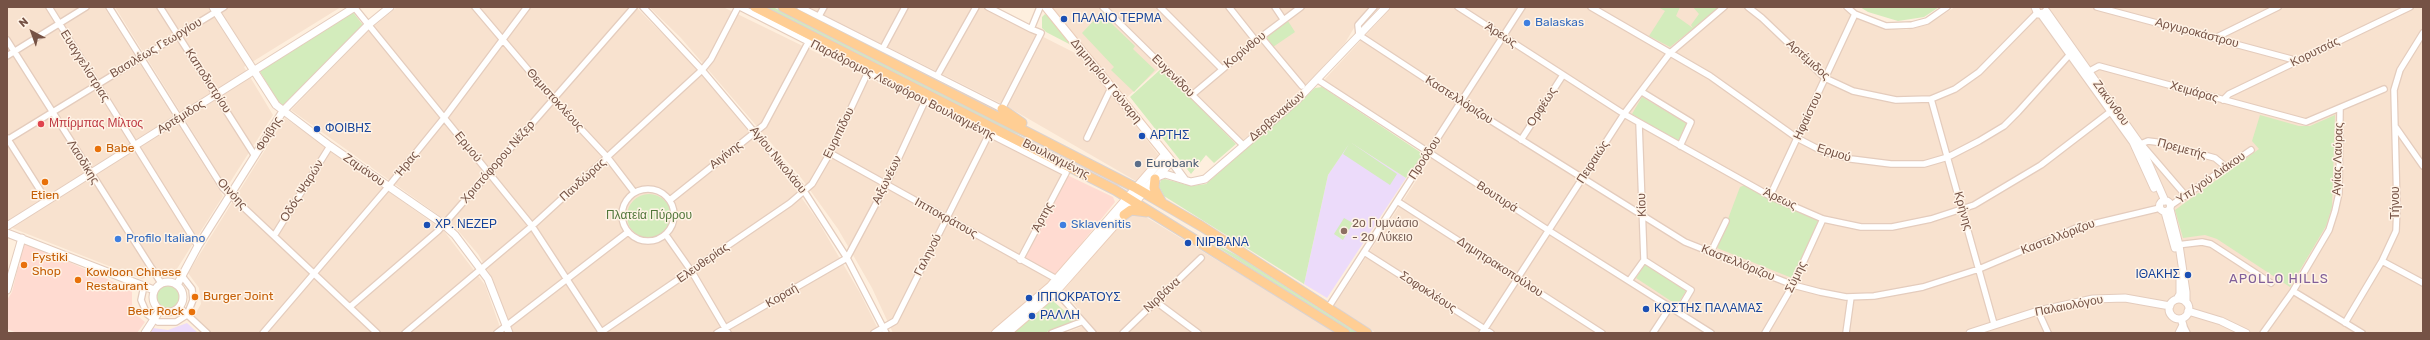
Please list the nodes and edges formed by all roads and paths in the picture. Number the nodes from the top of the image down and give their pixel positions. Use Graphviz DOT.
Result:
graph roads {
  1 [pos="49,7"];
  2 [pos="86,7"];
  3 [pos="109,7"];
  4 [pos="160,7"];
  5 [pos="224,7"];
  6 [pos="354,7"];
  7 [pos="390,7"];
  8 [pos="475,7"];
  9 [pos="527,7"];
  10 [pos="634,7"];
  11 [pos="643,7"];
  12 [pos="739,7"];
  13 [pos="755,7"];
  14 [pos="783,7"];
  15 [pos="800,7"];
  16 [pos="824,7"];
  17 [pos="905,7"];
  18 [pos="976,7"];
  19 [pos="988,7"];
  20 [pos="1040,7"];
  21 [pos="1046,7"];
  22 [pos="1103,7"];
  23 [pos="1160,7"];
  24 [pos="1229,7"];
  25 [pos="1275,7"];
  26 [pos="1301,7"];
  27 [pos="1374,7"];
  28 [pos="1386,7"];
  29 [pos="1458,7"];
  30 [pos="1522,7"];
  31 [pos="1591,7"];
  32 [pos="1724,7"];
  33 [pos="1748,7"];
  34 [pos="1847,7"];
  35 [pos="1947,7"];
  36 [pos="2097,7"];
  37 [pos="2278,7"];
  38 [pos="2410,7"];
  39 [pos="215,9"];
  40 [pos="791,9"];
  41 [pos="2041,10"];
  42 [pos="1855,14"];
  43 [pos="819,16"];
  44 [pos="1284,19"];
  45 [pos="59,24"];
  46 [pos="368,25"];
  47 [pos="1031,29"];
  48 [pos="2423,33"];
  49 [pos="178,35"];
  50 [pos="1359,35"];
  51 [pos="1503,36"];
  52 [pos="1261,37"];
  53 [pos="2215,38"];
  54 [pos="7,40"];
  55 [pos="502,40"];
  56 [pos="809,41"];
  57 [pos="1256,41"];
  58 [pos="883,48"];
  59 [pos="14,51"];
  60 [pos="2072,51"];
  61 [pos="1670,53"];
  62 [pos="7,56"];
  63 [pos="141,58"];
  64 [pos="2295,62"];
  65 [pos="1222,69"];
  66 [pos="702,70"];
  67 [pos="254,71"];
  68 [pos="868,72"];
  69 [pos="2087,72"];
  70 [pos="1563,75"];
  71 [pos="937,76"];
  72 [pos="1826,78"];
  73 [pos="1318,80"];
  74 [pos="97,85"];
  75 [pos="1302,86"];
  76 [pos="1110,88"];
  77 [pos="2384,89"];
  78 [pos="1642,92"];
  79 [pos="216,94"];
  80 [pos="1192,95"];
  81 [pos="553,99"];
  82 [pos="1931,99"];
  83 [pos="2223,100"];
  84 [pos="925,101"];
  85 [pos="1461,102"];
  86 [pos="1002,109"];
  87 [pos="2340,109"];
  88 [pos="2113,110"];
  89 [pos="283,111"];
  90 [pos="52,112"];
  91 [pos="1624,114"];
  92 [pos="179,118"];
  93 [pos="444,118"];
  94 [pos="1639,123"];
  95 [pos="2395,126"];
  96 [pos="756,132"];
  97 [pos="989,134"];
  98 [pos="1086,138"];
  99 [pos="1797,138"];
  100 [pos="7,139"];
  101 [pos="1046,140"];
  102 [pos="1521,140"];
  103 [pos="2138,145"];
  104 [pos="135,146"];
  105 [pos="330,146"];
  106 [pos="1244,146"];
  107 [pos="1680,146"];
  108 [pos="2251,150"];
  109 [pos="1429,152"];
  110 [pos="830,153"];
  111 [pos="1165,155"];
  112 [pos="255,156"];
  113 [pos="1948,157"];
  114 [pos="608,158"];
  115 [pos="1171,161"];
  116 [pos="2423,166"];
  117 [pos="2226,167"];
  118 [pos="489,173"];
  119 [pos="1066,173"];
  120 [pos="90,174"];
  121 [pos="1156,178"];
  122 [pos="1582,179"];
  123 [pos="1186,181"];
  124 [pos="886,185"];
  125 [pos="388,187"];
  126 [pos="1140,190"];
  127 [pos="804,191"];
  128 [pos="634,192"];
  129 [pos="230,195"];
  130 [pos="1770,196"];
  131 [pos="2186,196"];
  132 [pos="670,200"];
  133 [pos="1131,200"];
  134 [pos="47,201"];
  135 [pos="1397,201"];
  136 [pos="1162,203"];
  137 [pos="2165,207"];
  138 [pos="1963,210"];
  139 [pos="1154,214"];
  140 [pos="1124,215"];
  141 [pos="1643,217"];
  142 [pos="947,219"];
  143 [pos="1823,219"];
  144 [pos="1726,221"];
  145 [pos="444,224"];
  146 [pos="7,226"];
  147 [pos="532,226"];
  148 [pos="1548,230"];
  149 [pos="628,232"];
  150 [pos="7,233"];
  151 [pos="666,235"];
  152 [pos="274,236"];
  153 [pos="22,238"];
  154 [pos="2177,245"];
  155 [pos="198,246"];
  156 [pos="1364,252"];
  157 [pos="1711,252"];
  158 [pos="847,258"];
  159 [pos="1201,258"];
  160 [pos="1020,260"];
  161 [pos="1644,260"];
  162 [pos="2382,261"];
  163 [pos="481,269"];
  164 [pos="1980,270"];
  165 [pos="692,272"];
  166 [pos="314,273"];
  167 [pos="182,276"];
  168 [pos="568,278"];
  169 [pos="1517,278"];
  170 [pos="1060,281"];
  171 [pos="1629,281"];
  172 [pos="160,283"];
  173 [pos="2271,283"];
  174 [pos="2423,283"];
  175 [pos="177,284"];
  176 [pos="1793,285"];
  177 [pos="144,286"];
  178 [pos="1053,288"];
  179 [pos="7,290"];
  180 [pos="154,290"];
  181 [pos="2293,291"];
  182 [pos="1851,297"];
  183 [pos="2177,300"];
  184 [pos="1155,302"];
  185 [pos="2186,302"];
  186 [pos="351,306"];
  187 [pos="2170,306"];
  188 [pos="179,307"];
  189 [pos="1670,307"];
  190 [pos="1328,308"];
  191 [pos="160,310"];
  192 [pos="2038,311"];
  193 [pos="2188,311"];
  194 [pos="1678,312"];
  195 [pos="187,315"];
  196 [pos="154,320"];
  197 [pos="1081,322"];
  198 [pos="2182,322"];
  199 [pos="2345,323"];
  200 [pos="1994,324"];
  201 [pos="508,330"];
  202 [pos="726,331"];
  203 [pos="884,331"];
  204 [pos="1483,331"];
  205 [pos="1985,331"];
  206 [pos="145,333"];
  207 [pos="207,333"];
  208 [pos="263,333"];
  209 [pos="377,333"];
  210 [pos="405,333"];
  211 [pos="497,333"];
  212 [pos="601,333"];
  213 [pos="717,333"];
  214 [pos="874,333"];
  215 [pos="996,333"];
  216 [pos="1007,333"];
  217 [pos="1052,333"];
  218 [pos="1093,333"];
  219 [pos="1123,333"];
  220 [pos="1198,333"];
  221 [pos="1344,333"];
  222 [pos="1367,333"];
  223 [pos="1492,333"];
  224 [pos="1602,333"];
  225 [pos="1653,333"];
  226 [pos="1711,333"];
  227 [pos="1765,333"];
  228 [pos="1846,333"];
  229 [pos="1970,333"];
  230 [pos="2048,333"];
  231 [pos="2179,333"];
  232 [pos="2187,333"];
  233 [pos="2246,333"];
  234 [pos="2263,333"];
  235 [pos="2362,333"];
  1 -- 45 [label="street, Ευαγγελίστριας"];
  2 -- 45 [label="street"];
  3 -- 63 [label="street, Οινόης"];
  4 -- 49 [label="street, Καποδιστρίου"];
  5 -- 39 [label="street, Βασιλέως Γεωργίου"];
  6 -- 46 [label="street, Ερμού"];
  6 -- 67 [label="street, Αρτέμιδος"];
  7 -- 46 [label="street, Φοίβης"];
  8 -- 55 [label="street, Θεμιστοκλέους"];
  9 -- 55 [label="street, Ήρας"];
  10 -- 81 [label="street, Χριστόφορου Νέζερ"];
  11 -- 66 [label="street, Αγίου Νικολάου"];
  12 -- 56 [label="street, Παράδρομος Λεωφόρου Βουλιαγμένης"];
  12 -- 66 [label="street, Πανδώρας"];
  13 -- 133 [label="main road, Βουλιαγμένης"];
  14 -- 40 [label="main road, Βουλιαγμένης"];
  15 -- 43 [label="street"];
  16 -- 43 [label="street"];
  17 -- 58 [label="street"];
  18 -- 71 [label="street"];
  19 -- 47 [label="street"];
  20 -- 47 [label="street"];
  21 -- 76 [label="main road, Δημητρίου Γούναρη"];
  22 -- 80 [label="street, Ευγενίδου"];
  23 -- 65 [label="street"];
  24 -- 57 [label="street"];
  25 -- 44 [label="street"];
  26 -- 44 [label="street, Κορίνθου"];
  27 -- 50 [label="street, Δερβενακίων"];
  28 -- 50 [label="street, Δερβενακίων"];
  29 -- 51 [label="street, Άρεως"];
  30 -- 51 [label="street, Προόδου"];
  31 -- 61 [label="street, Ερμού"];
  32 -- 61 [label="street, Πειραιώς"];
  33 -- 72 [label="street, Αρτέμιδος"];
  34 -- 42 [label="street"];
  35 -- 42 [label="street"];
  36 -- 53 [label="street, Αργυροκάστρου"];
  37 -- 53 [label="street"];
  38 -- 64 [label="street, Κορυτσάς"];
  39 -- 49 [label="street, Βασιλέως Γεωργίου"];
  39 -- 67 [label="street, Ζαμάνου"];
  40 -- 101 [label="main road, Βουλιαγμένης"];
  41 -- 60 [label="street, Ζακύνθου"];
  41 -- 82 [label="street, Αρτέμιδος"];
  42 -- 72 [label="street, Ηφαίστου"];
  43 -- 58 [label="street"];
  44 -- 52 [label="street, Κορίνθου"];
  45 -- 59 [label="street"];
  45 -- 74 [label="street, Ευαγγελίστριας"];
  46 -- 89 [label="street, Φοίβης"];
  46 -- 93 [label="street, Ερμού"];
  47 -- 86 [label="street"];
  48 -- 95 [label="street, Τήνου"];
  49 -- 63 [label="street, Βασιλέως Γεωργίου"];
  49 -- 79 [label="street, Καποδιστρίου"];
  50 -- 73 [label="street, Δερβενακίων"];
  50 -- 85 [label="street, Καστελλόριζου"];
  51 -- 70 [label="street, Άρεως"];
  51 -- 85 [label="street, Προόδου"];
  52 -- 57 [label="street, Κορίνθου"];
  52 -- 75 [label="street"];
  53 -- 64 [label="street, Αργυροκάστρου"];
  54 -- 59 [label="street, Λαοδίκης"];
  55 -- 81 [label="street, Θεμιστοκλέους"];
  55 -- 93 [label="street, Ήρας"];
  56 -- 68 [label="street, Παράδρομος Λεωφόρου Βουλιαγμένης"];
  56 -- 96 [label="street, Αιγίνης"];
  57 -- 65 [label="street, Κορίνθου"];
  58 -- 71 [label="street"];
  59 -- 62 [label="street"];
  59 -- 90 [label="street, Λαοδίκης"];
  60 -- 69 [label="street, Ζακύνθου"];
  60 -- 113 [label="street, Ερμού"];
  61 -- 78 [label="street, Πειραιώς"];
  61 -- 99 [label="street, Ερμού"];
  63 -- 74 [label="street, Βασιλέως Γεωργίου"];
  63 -- 92 [label="street, Οινόης"];
  64 -- 83 [label="street, Κορυτσάς"];
  65 -- 80 [label="street, Κορίνθου"];
  66 -- 96 [label="street, Αγίου Νικολάου"];
  66 -- 114 [label="street, Πανδώρας"];
  67 -- 79 [label="street, Αρτέμιδος"];
  67 -- 89 [label="street, Ζαμάνου"];
  68 -- 84 [label="street, Παράδρομος Λεωφόρου Βουλιαγμένης"];
  68 -- 110 [label="street, Ευριπίδου"];
  69 -- 83 [label="street, Χειμάρας"];
  69 -- 88 [label="street, Ζακύνθου"];
  70 -- 91 [label="street, Άρεως"];
  70 -- 102 [label="street, Ορφέως"];
  71 -- 86 [label="street"];
  72 -- 82 [label="street, Αρτέμιδος"];
  72 -- 99 [label="street, Ηφαίστου"];
  73 -- 106 [label="street, Δερβενακίων"];
  73 -- 109 [label="street, Βουτυρά"];
  74 -- 90 [label="street, Βασιλέως Γεωργίου"];
  74 -- 104 [label="street, Ευαγγελίστριας"];
  76 -- 98 [label="street"];
  76 -- 111 [label="main road, Δημητρίου Γούναρη"];
  77 -- 87 [label="street"];
  78 -- 91 [label="street, Πειραιώς"];
  78 -- 107 [label="street"];
  79 -- 92 [label="street, Αρτέμιδος"];
  79 -- 112 [label="street, Καποδιστρίου"];
  80 -- 106 [label="street, Ευγενίδου"];
  81 -- 114 [label="street, Θεμιστοκλέους"];
  81 -- 118 [label="street, Χριστόφορου Νέζερ"];
  82 -- 113 [label="street, Κρήνης"];
  83 -- 87 [label="street, Χειμάρας"];
  84 -- 97 [label="street, Παράδρομος Λεωφόρου Βουλιαγμένης"];
  84 -- 124 [label="street, Αιξωνέων"];
  85 -- 102 [label="street, Καστελλόριζου"];
  85 -- 109 [label="street, Προόδου"];
  86 -- 101 [label="main road"];
  87 -- 181 [label="street, Αγίας Λαύρας"];
  88 -- 103 [label="street, Ζακύνθου"];
  88 -- 138 [label="street, Άρεως"];
  89 -- 105 [label="street, Ζαμάνου"];
  89 -- 112 [label="street, Φοίβης"];
  90 -- 100 [label="street, Βασιλέως Γεωργίου"];
  90 -- 120 [label="street, Λαοδίκης"];
  91 -- 94 [label="street, Άρεως"];
  91 -- 122 [label="street, Πειραιώς"];
  92 -- 104 [label="street, Αρτέμιδος"];
  92 -- 129 [label="street, Οινόης"];
  93 -- 118 [label="street, Ερμού"];
  93 -- 125 [label="street, Ήρας"];
  94 -- 107 [label="street, Άρεως"];
  94 -- 141 [label="street, Κίου"];
  95 -- 116 [label="street"];
  95 -- 162 [label="street, Τήνου"];
  96 -- 127 [label="street, Αγίου Νικολάου"];
  96 -- 132 [label="street, Αιγίνης"];
  97 -- 119 [label="street, Παράδρομος Λεωφόρου Βουλιαγμένης"];
  97 -- 142 [label="street, Γαληνού"];
  99 -- 113 [label="street, Ερμού"];
  99 -- 130 [label="street, Ηφαίστου"];
  100 -- 134 [label="street"];
  101 -- 126 [label="main road, Βουλιαγμένης"];
  102 -- 122 [label="street, Καστελλόριζου"];
  103 -- 117 [label="street, Πρεμετής"];
  103 -- 131 [label="street"];
  103 -- 137 [label="street, Ζακύνθου"];
  104 -- 120 [label="street, Αρτέμιδος"];
  104 -- 155 [label="street, Ευαγγελίστριας"];
  105 -- 125 [label="street, Ζαμάνου"];
  105 -- 152 [label="street, Οδóς Ψαρών"];
  106 -- 123 [label="street, Δερβενακίων"];
  107 -- 130 [label="street, Άρεως"];
  108 -- 117 [label="street, Υπ/γού Διάκου"];
  109 -- 135 [label="street, Προόδου"];
  109 -- 148 [label="street, Βουτυρά"];
  110 -- 124 [label="street, Ιπποκράτους"];
  110 -- 127 [label="street, Ευριπίδου"];
  111 -- 115 [label="main road, Δημητρίου Γούναρη"];
  111 -- 126 [label="main road"];
  112 -- 129 [label="street, Φοίβης"];
  113 -- 138 [label="street, Κρήνης"];
  114 -- 128 [label="street, Θεμιστοκλέους"];
  114 -- 147 [label="street, Πανδώρας"];
  115 -- 121 [label="main road"];
  115 -- 123 [label="street"];
  117 -- 131 [label="street, Υπ/γού Διάκου"];
  118 -- 145 [label="street, Χριστόφορου Νέζερ"];
  118 -- 147 [label="street, Ερμού"];
  119 -- 160 [label="street, Άρτης"];
  120 -- 134 [label="street, Αρτέμιδος"];
  120 -- 172 [label="street, Λαοδίκης"];
  121 -- 123 [label="street, Δερβενακίων"];
  121 -- 126 [label="main road"];
  121 -- 136 [label="main road"];
  122 -- 141 [label="street, Καστελλόριζου"];
  122 -- 148 [label="street, Πειραιώς"];
  124 -- 142 [label="street, Ιπποκράτους"];
  124 -- 158 [label="street, Αιξωνέων"];
  125 -- 145 [label="street, Ζαμάνου"];
  125 -- 166 [label="street, Ήρας"];
  126 -- 133 [label="main road"];
  126 -- 136 [label="main road, Βουλιαγμένης"];
  127 -- 158 [label="street, Αγίου Νικολάου"];
  127 -- 165 [label="street, Ελευθερίας"];
  128 -- 132 [label="street"];
  128 -- 149 [label="street"];
  129 -- 152 [label="street, Οινόης"];
  129 -- 155 [label="street, Φοίβης"];
  130 -- 143 [label="street, Άρεως"];
  131 -- 137 [label="street, Υπ/γού Διάκου"];
  132 -- 151 [label="street"];
  133 -- 139 [label="main road, Βουλιαγμένης"];
  133 -- 140 [label="main road"];
  133 -- 170 [label="main road"];
  134 -- 146 [label="street, Αρτέμιδος"];
  135 -- 156 [label="street, Προόδου"];
  135 -- 169 [label="street, Δημητρακοπούλου"];
  136 -- 190 [label="main road, Βουλιαγμένης"];
  137 -- 154 [label="street, Ζακύνθου"];
  137 -- 164 [label="street, Καστελλόριζου"];
  138 -- 143 [label="street, Άρεως"];
  138 -- 164 [label="street, Κρήνης"];
  139 -- 140 [label="main road"];
  139 -- 221 [label="main road, Βουλιαγμένης"];
  140 -- 170 [label="main road"];
  141 -- 157 [label="street, Καστελλόριζου"];
  141 -- 161 [label="street, Κίου"];
  142 -- 160 [label="street, Ιπποκράτους"];
  142 -- 203 [label="street, Γαληνού"];
  143 -- 176 [label="street, Σύμης"];
  144 -- 157 [label="street"];
  145 -- 163 [label="street, Ζαμάνου"];
  145 -- 186 [label="street, Χριστόφορου Νέζερ"];
  147 -- 163 [label="street, Πανδώρας"];
  147 -- 168 [label="street, Ερμού"];
  148 -- 169 [label="street, Πειραιώς"];
  148 -- 171 [label="street, Βουτυρά"];
  149 -- 151 [label="street"];
  149 -- 168 [label="street"];
  150 -- 153 [label="street"];
  151 -- 165 [label="street"];
  152 -- 166 [label="street, Οινόης"];
  153 -- 177 [label="street"];
  153 -- 179 [label="street"];
  154 -- 173 [label="street"];
  154 -- 183 [label="street, Ζακύνθου"];
  154 -- 185 [label="street, Ζακύνθου"];
  155 -- 167 [label="street, Φοίβης"];
  156 -- 190 [label="street, Προόδου"];
  156 -- 204 [label="street, Σοφοκλέους"];
  157 -- 176 [label="street, Καστελλόριζου"];
  158 -- 202 [label="street, Κοραή"];
  158 -- 203 [label="street, Αγίου Νικολάου"];
  159 -- 184 [label="street, Νιρβάνα"];
  160 -- 170 [label="street, Ιπποκράτους"];
  161 -- 171 [label="street"];
  161 -- 194 [label="street"];
  162 -- 174 [label="street"];
  162 -- 199 [label="street, Τήνου"];
  163 -- 201 [label="street, Ζαμάνου"];
  163 -- 210 [label="street, Πανδώρας"];
  164 -- 182 [label="street, Καστελλόριζου"];
  164 -- 200 [label="street, Κρήνης"];
  165 -- 202 [label="street"];
  165 -- 212 [label="street, Ελευθερίας"];
  166 -- 186 [label="street, Οινόης"];
  166 -- 208 [label="street, Ήρας"];
  167 -- 175 [label="street, Φοίβης"];
  167 -- 195 [label="street"];
  168 -- 201 [label="street"];
  168 -- 212 [label="street, Ερμού"];
  169 -- 204 [label="street, Πειραιώς"];
  169 -- 224 [label="street, Δημητρακοπούλου"];
  170 -- 178 [label="main road"];
  171 -- 189 [label="street, Βουτυρά"];
  172 -- 175 [label="street"];
  172 -- 180 [label="street"];
  175 -- 188 [label="street"];
  176 -- 182 [label="street, Καστελλόριζου"];
  176 -- 227 [label="street, Σύμης"];
  177 -- 180 [label="street"];
  177 -- 196 [label="street"];
  178 -- 197 [label="street"];
  178 -- 215 [label="main road"];
  178 -- 216 [label="main road"];
  180 -- 191 [label="street"];
  181 -- 199 [label="street"];
  181 -- 234 [label="street, Αγίας Λαύρας"];
  182 -- 228 [label="street"];
  183 -- 185 [label="street"];
  183 -- 187 [label="street"];
  184 -- 219 [label="street, Νιρβάνα"];
  184 -- 220 [label="street"];
  185 -- 193 [label="street"];
  186 -- 209 [label="street, Οινόης"];
  187 -- 192 [label="street, Παλαιολόγου"];
  187 -- 198 [label="street"];
  188 -- 191 [label="street"];
  188 -- 195 [label="street"];
  189 -- 194 [label="street, Βουτυρά"];
  189 -- 225 [label="street"];
  190 -- 222 [label="main road, Βουλιαγμένης"];
  191 -- 196 [label="street"];
  192 -- 200 [label="street, Παλαιολόγου"];
  192 -- 230 [label="street"];
  193 -- 198 [label="street"];
  193 -- 233 [label="street"];
  194 -- 226 [label="street, Βουτυρά"];
  195 -- 196 [label="street"];
  195 -- 207 [label="street"];
  196 -- 206 [label="street"];
  197 -- 217 [label="street"];
  197 -- 218 [label="street"];
  198 -- 231 [label="street"];
  198 -- 232 [label="street"];
  199 -- 235 [label="street"];
  200 -- 205 [label="street, Παλαιολόγου"];
  201 -- 211 [label="street"];
  202 -- 213 [label="street, Κοραή"];
  203 -- 214 [label="street, Γαληνού"];
  204 -- 223 [label="street, Σοφοκλέους"];
  205 -- 229 [label="street, Παλαιολόγου"];
}
